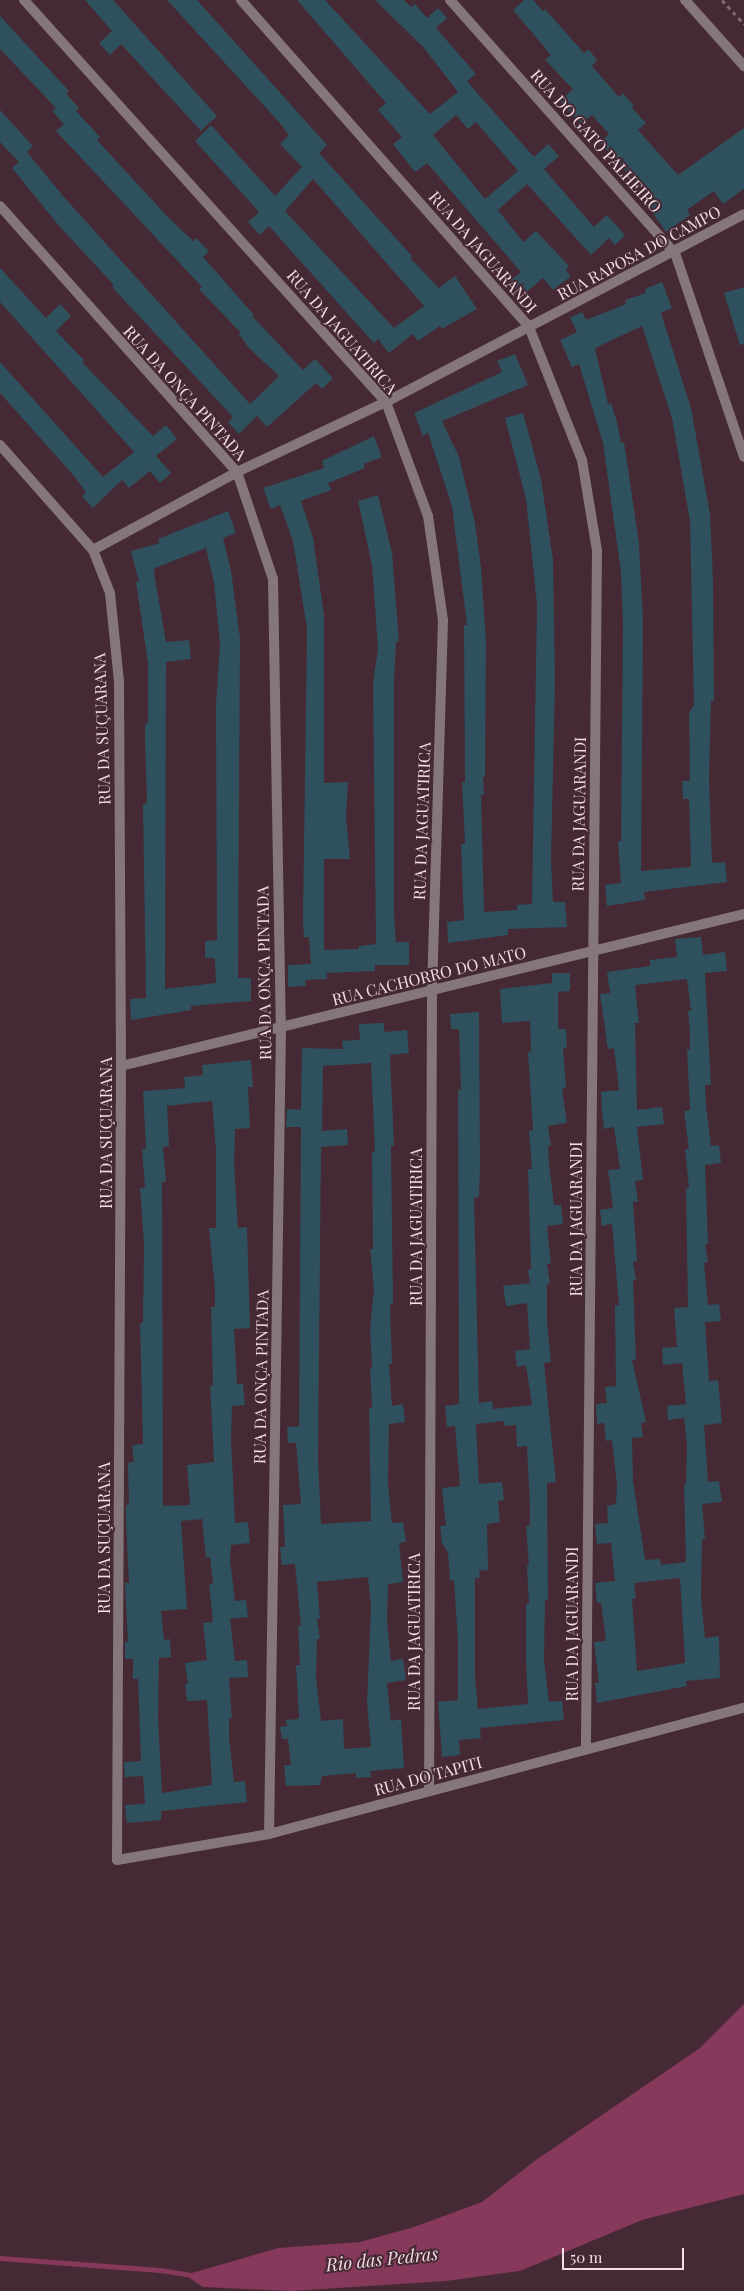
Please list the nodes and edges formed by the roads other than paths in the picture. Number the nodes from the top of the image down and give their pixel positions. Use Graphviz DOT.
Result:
graph roads {
  1 [pos="24,0"];
  2 [pos="242,0"];
  3 [pos="450,0"];
  4 [pos="685,0"];
  5 [pos="744,66"];
  6 [pos="0,206"];
  7 [pos="744,214"];
  8 [pos="675,253"];
  9 [pos="529,327"];
  10 [pos="386,402"];
  11 [pos="0,445"];
  12 [pos="744,458"];
  13 [pos="237,472"];
  14 [pos="93,550"];
  15 [pos="744,914"];
  16 [pos="593,951"];
  17 [pos="432,991"];
  18 [pos="281,1028"];
  19 [pos="121,1066"];
  20 [pos="744,1708"];
  21 [pos="586,1748"];
  22 [pos="429,1791"];
  23 [pos="269,1834"];
  24 [pos="117,1860"];
  1 -- 10 [label="street, RUA DA JAGUATIRICA"];
  2 -- 9 [label="street, RUA DA JAGUARANDI"];
  3 -- 8 [label="street, RUA DO GATO PALHEIRO"];
  4 -- 5 [label="street"];
  6 -- 13 [label="street, RUA DA ONÇA PINTADA"];
  7 -- 8 [label="street, RUA RAPOSA DO CAMPO"];
  8 -- 9 [label="street, RUA RAPOSA DO CAMPO"];
  8 -- 12 [label="street, RUA DO GATO PALHEIRO"];
  9 -- 10 [label="street, RUA RAPOSA DO CAMPO"];
  9 -- 16 [label="street, RUA DA JAGUARANDI"];
  10 -- 13 [label="street, RUA RAPOSA DO CAMPO"];
  10 -- 17 [label="street, RUA DA JAGUATIRICA"];
  11 -- 14 [label="street, RUA DA SUÇUARANA"];
  13 -- 14 [label="street, RUA RAPOSA DO CAMPO"];
  13 -- 18 [label="street, RUA DA ONÇA PINTADA"];
  14 -- 19 [label="street, RUA DA SUÇUARANA"];
  15 -- 16 [label="street, RUA CACHORRO DO MATO"];
  16 -- 17 [label="street, RUA CACHORRO DO MATO"];
  16 -- 21 [label="street, RUA DA JAGUARANDI"];
  17 -- 18 [label="street, RUA CACHORRO DO MATO"];
  17 -- 22 [label="street, RUA DA JAGUATIRICA"];
  18 -- 19 [label="street, RUA CACHORRO DO MATO"];
  18 -- 23 [label="street, RUA DA ONÇA PINTADA"];
  19 -- 24 [label="street, RUA DA SUÇUARANA"];
  20 -- 21 [label="street, RUA DO TAPITI"];
  21 -- 22 [label="street, RUA DO TAPITI"];
  22 -- 23 [label="street, RUA DO TAPITI"];
  23 -- 24 [label="street, RUA DO TAPITI"];
}
